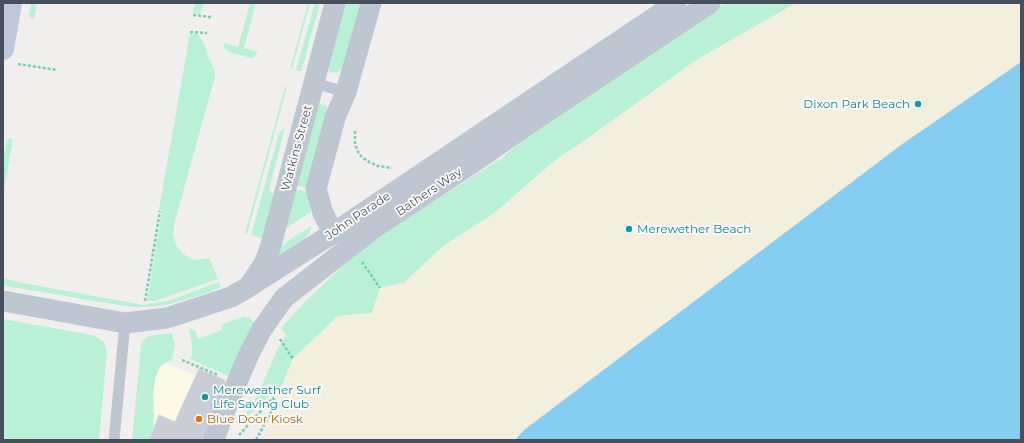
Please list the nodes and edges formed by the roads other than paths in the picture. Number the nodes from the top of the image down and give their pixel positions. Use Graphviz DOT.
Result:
graph roads {
  1 [pos="11,3"];
  2 [pos="335,3"];
  3 [pos="371,3"];
  4 [pos="676,3"];
  5 [pos="710,3"];
  6 [pos="9,56"];
  7 [pos="314,83"];
  8 [pos="346,92"];
  9 [pos="333,233"];
  10 [pos="247,288"];
  11 [pos="3,300"];
  12 [pos="125,323"];
  13 [pos="114,440"];
  14 [pos="214,440"];
  1 -- 6 [label="main road"];
  2 -- 7 [label="street, Watkins Street"];
  3 -- 8 [label="street"];
  4 -- 9 [label="street, John Parade"];
  5 -- 14 [label="street, Bathers Way"];
  7 -- 8 [label="lane"];
  7 -- 10 [label="street, Watkins Street"];
  8 -- 9 [label="street"];
  9 -- 10 [label="street, John Parade"];
  10 -- 12 [label="street, John Parade"];
  11 -- 12 [label="street, John Parade"];
  12 -- 13 [label="lane"];
}
